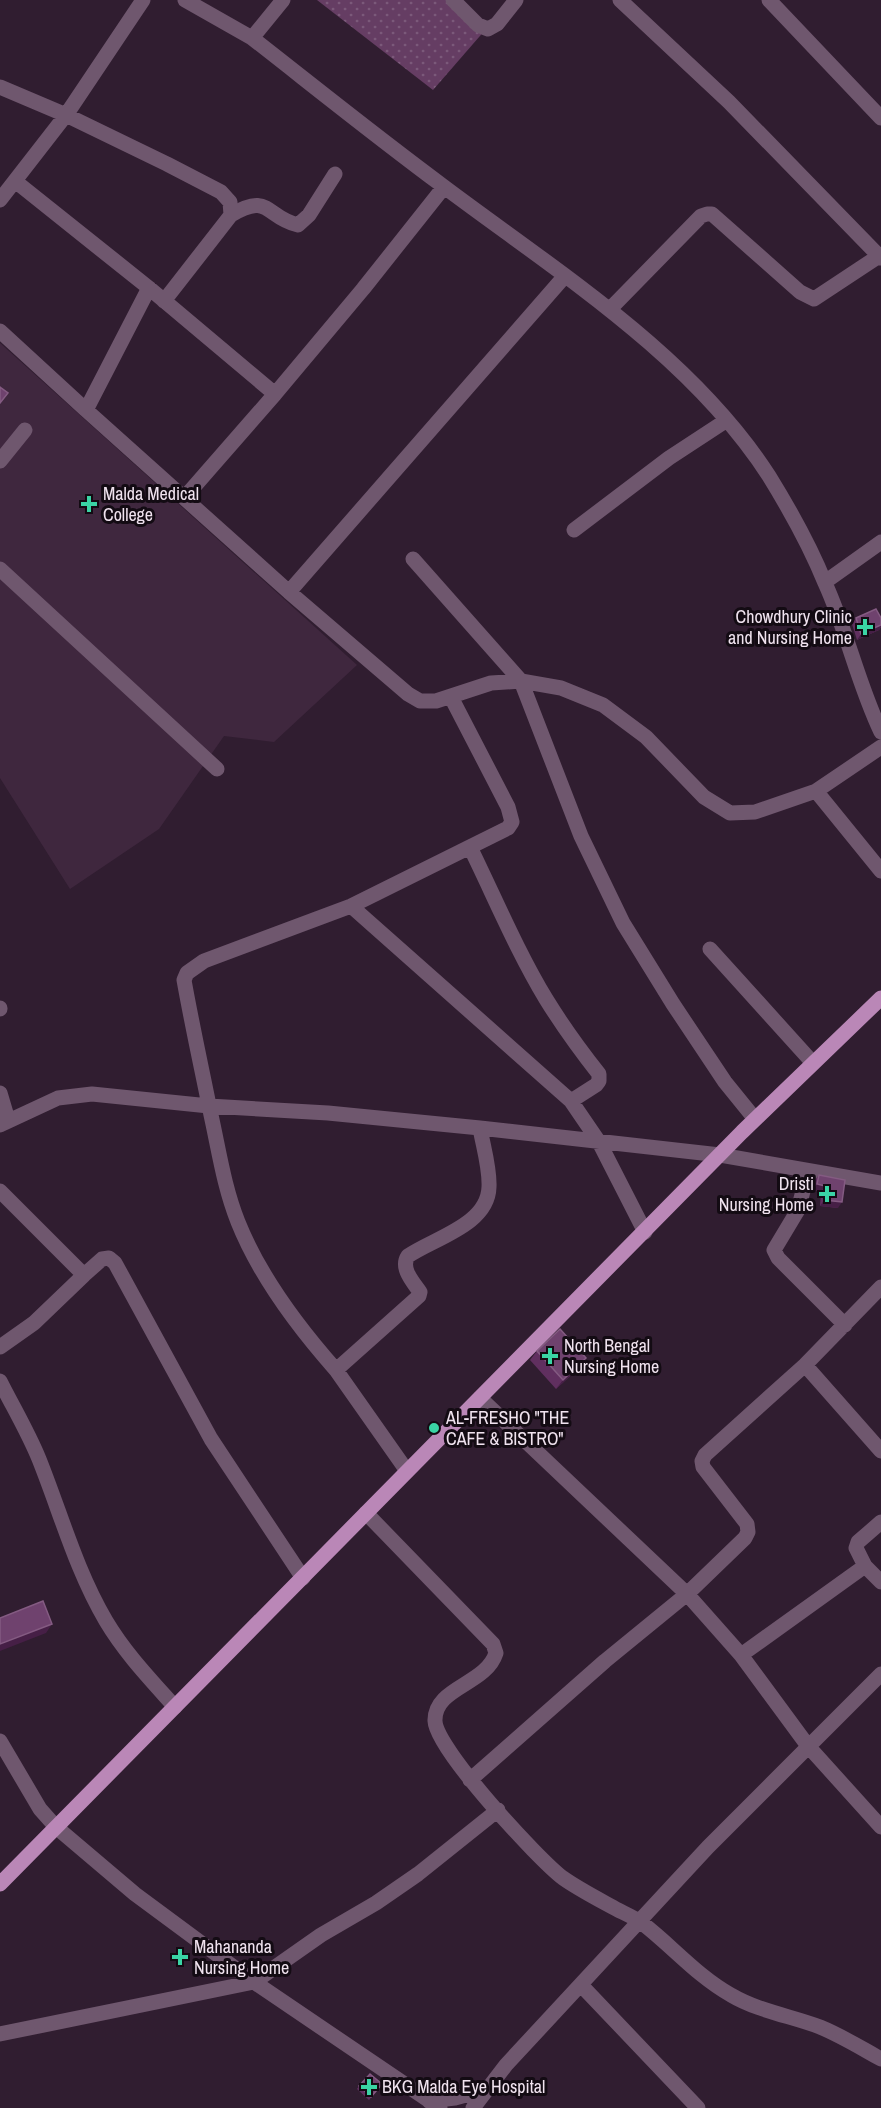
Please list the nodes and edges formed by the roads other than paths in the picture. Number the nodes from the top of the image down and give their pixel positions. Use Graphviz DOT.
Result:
graph roads {
  1 [pos="143,0"];
  2 [pos="185,0"];
  3 [pos="283,0"];
  4 [pos="453,0"];
  5 [pos="516,0"];
  6 [pos="621,0"];
  7 [pos="769,0"];
  8 [pos="252,38"];
  9 [pos="0,87"];
  10 [pos="66,115"];
  11 [pos="881,118"];
  12 [pos="335,174"];
  13 [pos="15,181"];
  14 [pos="444,187"];
  15 [pos="0,201"];
  16 [pos="231,215"];
  17 [pos="880,257"];
  18 [pos="564,277"];
  19 [pos="149,288"];
  20 [pos="164,301"];
  21 [pos="610,309"];
  22 [pos="0,331"];
  23 [pos="275,394"];
  24 [pos="86,410"];
  25 [pos="727,420"];
  26 [pos="25,430"];
  27 [pos="0,460"];
  28 [pos="185,497"];
  29 [pos="574,530"];
  30 [pos="881,542"];
  31 [pos="413,560"];
  32 [pos="0,569"];
  33 [pos="825,582"];
  34 [pos="289,592"];
  35 [pos="521,681"];
  36 [pos="451,697"];
  37 [pos="881,732"];
  38 [pos="881,747"];
  39 [pos="217,769"];
  40 [pos="816,791"];
  41 [pos="470,848"];
  42 [pos="881,871"];
  43 [pos="351,906"];
  44 [pos="710,949"];
  45 [pos="881,998"];
  46 [pos="813,1063"];
  47 [pos="0,1093"];
  48 [pos="571,1101"];
  49 [pos="209,1106"];
  50 [pos="755,1119"];
  51 [pos="4,1122"];
  52 [pos="480,1128"];
  53 [pos="599,1142"];
  54 [pos="720,1155"];
  55 [pos="806,1171"];
  56 [pos="881,1183"];
  57 [pos="0,1191"];
  58 [pos="645,1232"];
  59 [pos="84,1275"];
  60 [pos="881,1287"];
  61 [pos="845,1325"];
  62 [pos="0,1347"];
  63 [pos="805,1365"];
  64 [pos="336,1370"];
  65 [pos="0,1381"];
  66 [pos="480,1398"];
  67 [pos="881,1451"];
  68 [pos="407,1471"];
  69 [pos="366,1513"];
  70 [pos="881,1522"];
  71 [pos="866,1566"];
  72 [pos="303,1578"];
  73 [pos="881,1582"];
  74 [pos="687,1593"];
  75 [pos="741,1655"];
  76 [pos="881,1674"];
  77 [pos="175,1707"];
  78 [pos="0,1742"];
  79 [pos="808,1746"];
  80 [pos="470,1780"];
  81 [pos="498,1810"];
  82 [pos="56,1827"];
  83 [pos="881,1827"];
  84 [pos="0,1884"];
  85 [pos="641,1922"];
  86 [pos="254,1982"];
  87 [pos="581,1985"];
  88 [pos="0,2034"];
  89 [pos="881,2059"];
  90 [pos="488,2088"];
  91 [pos="434,2104"];
  92 [pos="473,2108"];
  93 [pos="698,2108"];
  1 -- 10 [label="street"];
  2 -- 8 [label="street"];
  3 -- 8 [label="street"];
  4 -- 5 [label="street"];
  6 -- 17 [label="street"];
  7 -- 11 [label="street"];
  8 -- 14 [label="street"];
  9 -- 10 [label="street"];
  10 -- 13 [label="street"];
  10 -- 16 [label="street"];
  12 -- 16 [label="street"];
  13 -- 15 [label="street"];
  13 -- 19 [label="street"];
  14 -- 18 [label="street"];
  14 -- 23 [label="street"];
  16 -- 20 [label="street"];
  17 -- 21 [label="street"];
  18 -- 21 [label="street"];
  18 -- 34 [label="street"];
  19 -- 20 [label="street"];
  19 -- 24 [label="street"];
  20 -- 23 [label="street"];
  21 -- 25 [label="street"];
  22 -- 24 [label="street"];
  23 -- 28 [label="street"];
  24 -- 28 [label="street"];
  25 -- 29 [label="street"];
  25 -- 33 [label="street"];
  26 -- 27 [label="street"];
  28 -- 34 [label="street"];
  30 -- 33 [label="street"];
  31 -- 35 [label="street"];
  32 -- 39 [label="street"];
  33 -- 37 [label="street"];
  34 -- 36 [label="street"];
  35 -- 36 [label="street"];
  35 -- 40 [label="street"];
  35 -- 50 [label="street"];
  36 -- 41 [label="street"];
  38 -- 40 [label="street"];
  40 -- 42 [label="street"];
  41 -- 43 [label="street"];
  41 -- 48 [label="street"];
  43 -- 48 [label="street"];
  43 -- 49 [label="street"];
  44 -- 46 [label="street"];
  45 -- 46 [label="main road"];
  46 -- 50 [label="main road"];
  47 -- 51 [label="street"];
  48 -- 53 [label="street"];
  49 -- 51 [label="street"];
  49 -- 52 [label="street"];
  49 -- 64 [label="street"];
  50 -- 54 [label="main road"];
  52 -- 53 [label="street"];
  52 -- 64 [label="street"];
  53 -- 54 [label="street"];
  53 -- 58 [label="street"];
  54 -- 55 [label="street"];
  54 -- 58 [label="main road"];
  55 -- 56 [label="street"];
  55 -- 61 [label="street"];
  57 -- 59 [label="street"];
  58 -- 66 [label="main road"];
  59 -- 62 [label="street"];
  59 -- 72 [label="street"];
  60 -- 61 [label="street"];
  61 -- 63 [label="street"];
  63 -- 67 [label="street"];
  63 -- 74 [label="street"];
  64 -- 68 [label="street"];
  65 -- 77 [label="street"];
  66 -- 68 [label="main road"];
  66 -- 74 [label="street"];
  68 -- 69 [label="main road"];
  69 -- 72 [label="main road"];
  69 -- 80 [label="street"];
  70 -- 71 [label="street"];
  71 -- 73 [label="street"];
  71 -- 75 [label="street"];
  72 -- 77 [label="main road"];
  74 -- 75 [label="street"];
  74 -- 80 [label="street"];
  75 -- 79 [label="street"];
  76 -- 79 [label="street"];
  77 -- 82 [label="main road"];
  78 -- 82 [label="street"];
  79 -- 83 [label="street"];
  79 -- 85 [label="street"];
  80 -- 81 [label="street"];
  81 -- 85 [label="street"];
  81 -- 86 [label="street"];
  82 -- 84 [label="main road"];
  82 -- 86 [label="street"];
  85 -- 87 [label="street"];
  85 -- 89 [label="street"];
  86 -- 88 [label="street"];
  86 -- 91 [label="street"];
  87 -- 90 [label="street"];
  87 -- 93 [label="street"];
  90 -- 91 [label="street"];
  90 -- 92 [label="street"];
}
